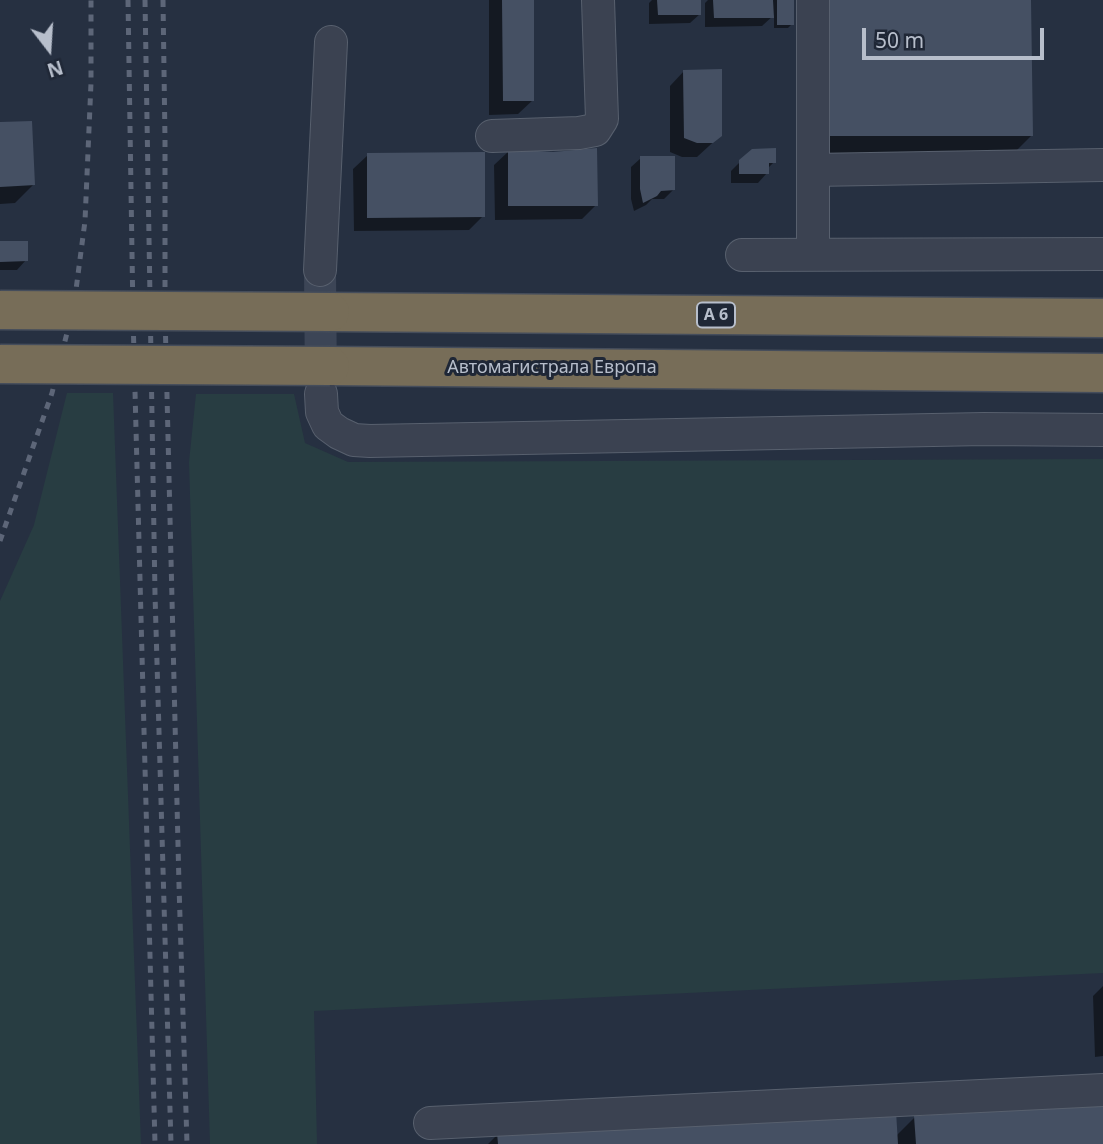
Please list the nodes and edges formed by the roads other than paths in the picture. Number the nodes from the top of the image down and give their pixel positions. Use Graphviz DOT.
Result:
graph roads {
  1 [pos="598,0"];
  2 [pos="813,0"];
  3 [pos="331,43"];
  4 [pos="492,136"];
  5 [pos="1103,164"];
  6 [pos="813,170"];
  7 [pos="1103,254"];
  8 [pos="742,255"];
  9 [pos="813,255"];
  10 [pos="320,270"];
  11 [pos="0,310"];
  12 [pos="1103,318"];
  13 [pos="0,364"];
  14 [pos="1103,373"];
  15 [pos="325,380"];
  16 [pos="1103,430"];
  17 [pos="1103,1090"];
  18 [pos="430,1123"];
  1 -- 4 [label="lane"];
  2 -- 6 [label="lane"];
  3 -- 10 [label="lane"];
  5 -- 6 [label="lane"];
  6 -- 9 [label="lane"];
  7 -- 9 [label="lane"];
  8 -- 9 [label="lane"];
  11 -- 12 [label="highway, A 6, bridge"];
  13 -- 15 [label="highway, Автомагистрала Европа, bridge"];
  14 -- 15 [label="highway, Автомагистрала Европа"];
  15 -- 16 [label="lane"];
  17 -- 18 [label="lane"];
}
